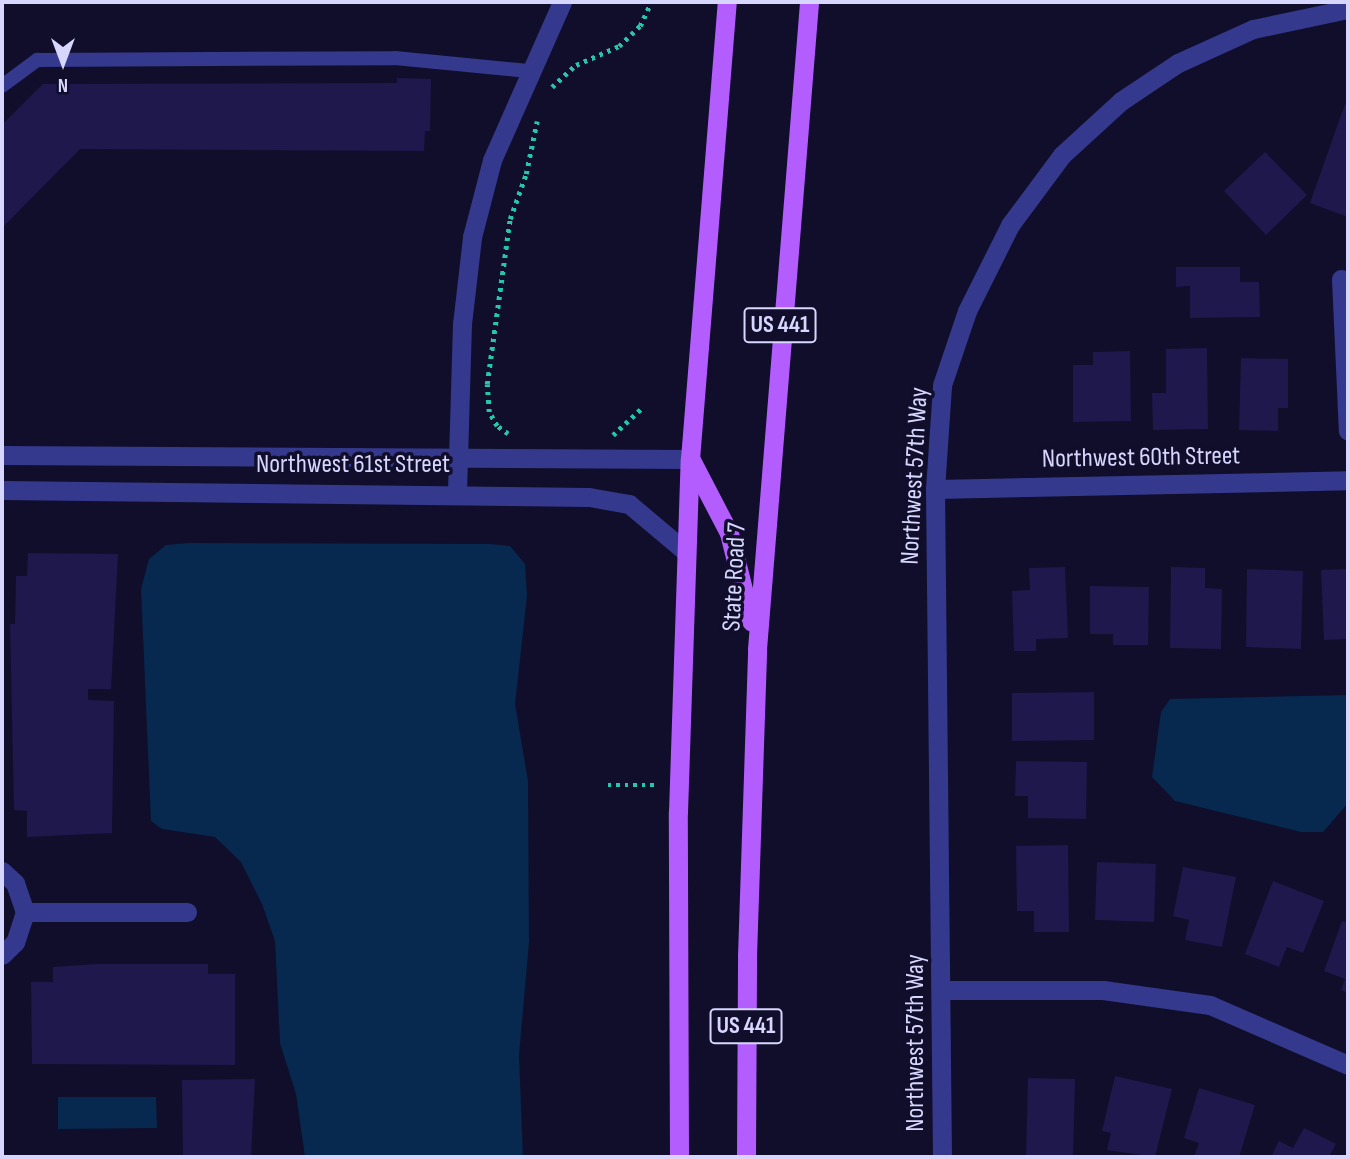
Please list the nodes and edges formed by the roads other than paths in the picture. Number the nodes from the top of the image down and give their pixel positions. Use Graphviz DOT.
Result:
graph roads {
  1 [pos="562,2"];
  2 [pos="727,2"];
  3 [pos="809,2"];
  4 [pos="1348,9"];
  5 [pos="528,71"];
  6 [pos="2,86"];
  7 [pos="1341,279"];
  8 [pos="1348,431"];
  9 [pos="2,455"];
  10 [pos="457,455"];
  11 [pos="690,459"];
  12 [pos="1348,480"];
  13 [pos="936,489"];
  14 [pos="2,490"];
  15 [pos="457,492"];
  16 [pos="686,552"];
  17 [pos="757,649"];
  18 [pos="2,871"];
  19 [pos="25,912"];
  20 [pos="187,912"];
  21 [pos="2,955"];
  22 [pos="942,989"];
  23 [pos="1348,1065"];
  24 [pos="679,1157"];
  25 [pos="746,1157"];
  26 [pos="942,1157"];
  1 -- 5 [label="street"];
  2 -- 11 [label="main road, State Road 7 / US 441"];
  3 -- 17 [label="main road, State Road 7 / US 441"];
  4 -- 13 [label="street, Northwest 57th Way"];
  5 -- 6 [label="lane"];
  5 -- 10 [label="street"];
  7 -- 8 [label="street"];
  9 -- 10 [label="street, Northwest 61st Street"];
  10 -- 11 [label="street, Northwest 61st Street"];
  10 -- 15 [label="street"];
  11 -- 16 [label="main road, State Road 7 / US 441"];
  11 -- 17 [label="main road"];
  12 -- 13 [label="street, Northwest 60th Street"];
  13 -- 22 [label="street, Northwest 57th Way"];
  14 -- 15 [label="street, Northwest 61st Street"];
  15 -- 16 [label="street, Northwest 61st Street"];
  16 -- 24 [label="main road, State Road 7 / US 441"];
  17 -- 25 [label="main road, State Road 7 / US 441"];
  18 -- 19 [label="street"];
  19 -- 20 [label="street"];
  19 -- 21 [label="street"];
  22 -- 23 [label="street"];
  22 -- 26 [label="street, Northwest 57th Way"];
}
